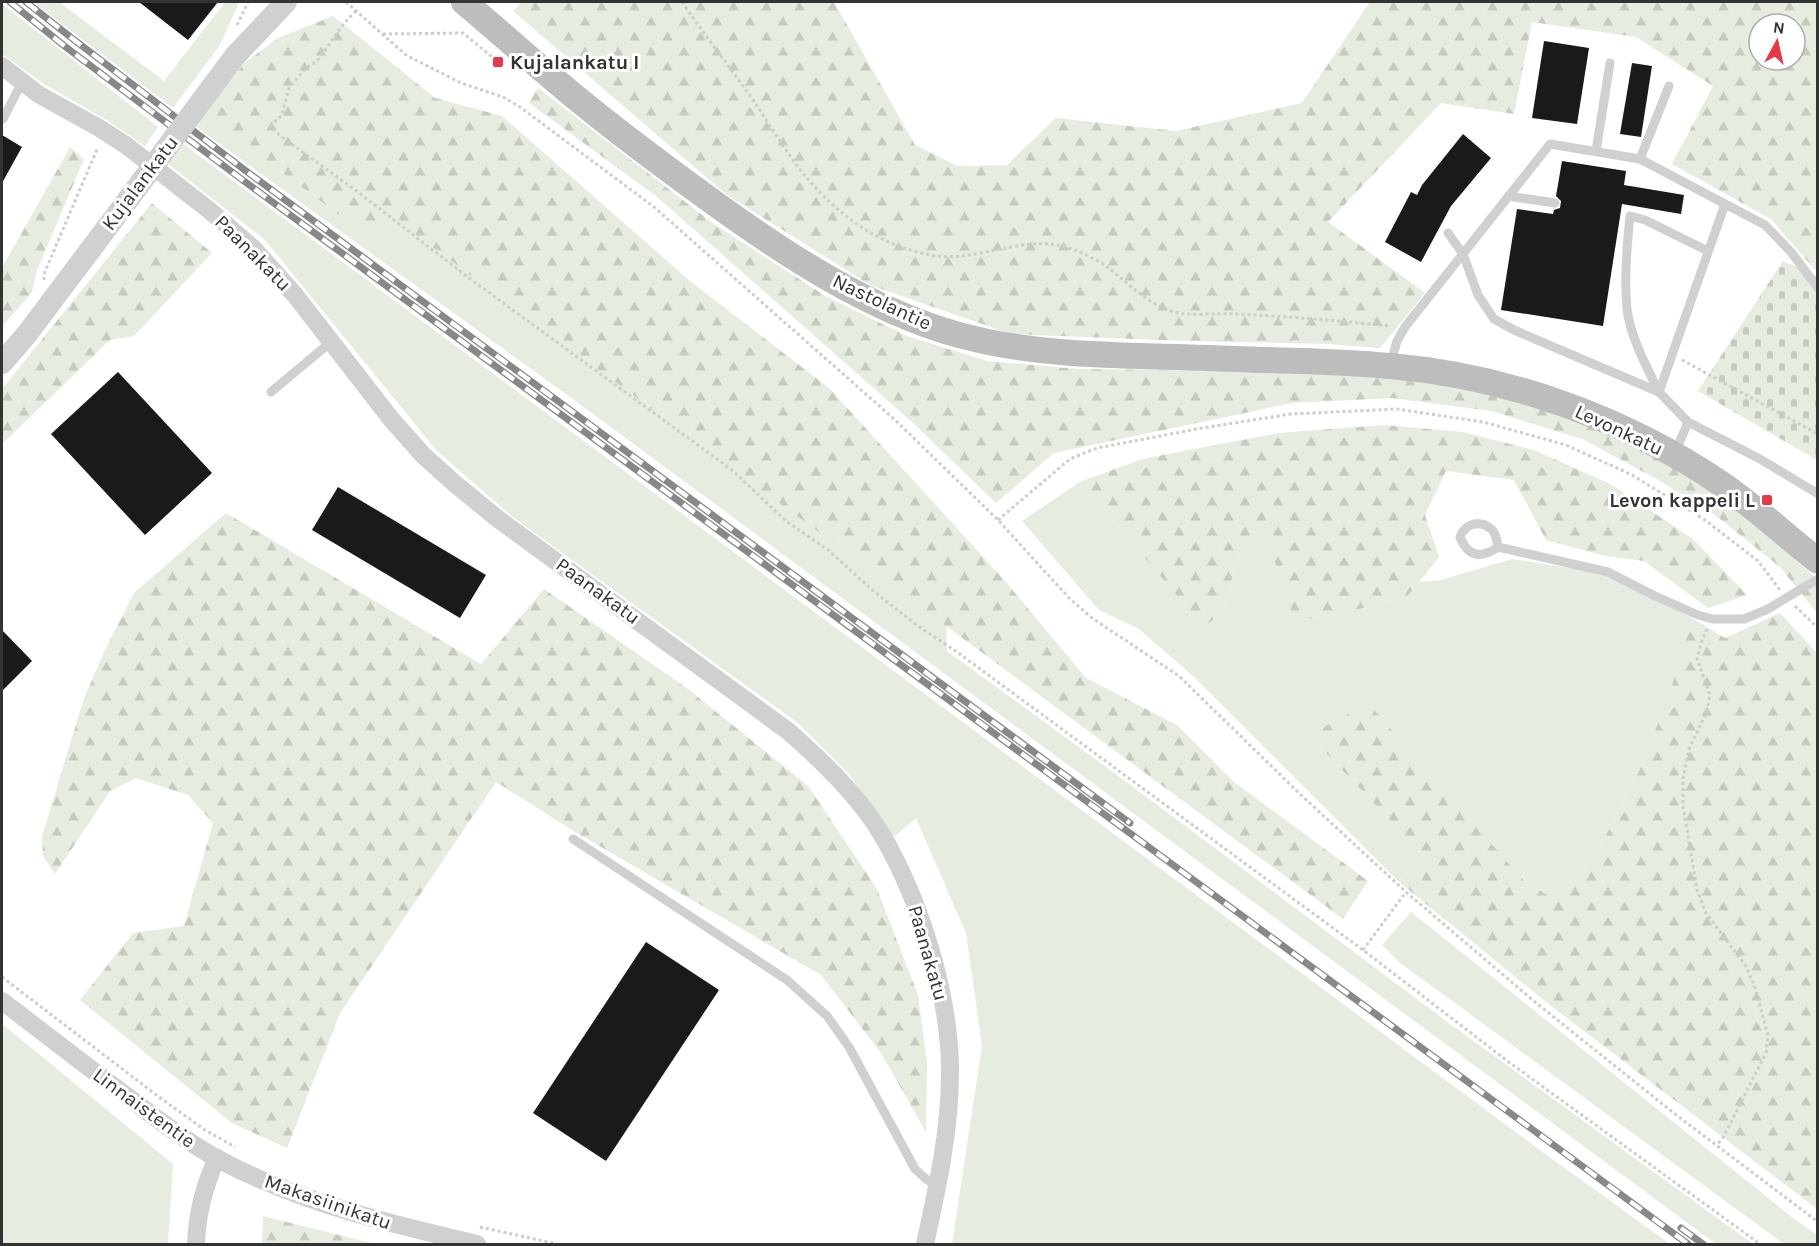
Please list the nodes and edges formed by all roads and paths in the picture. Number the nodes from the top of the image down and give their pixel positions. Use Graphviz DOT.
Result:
graph roads {
  1 [pos="346,2"];
  2 [pos="464,2"];
  3 [pos="682,2"];
  4 [pos="284,3"];
  5 [pos="356,11"];
  6 [pos="381,34"];
  7 [pos="498,62"];
  8 [pos="1610,63"];
  9 [pos="2,66"];
  10 [pos="22,82"];
  11 [pos="1669,86"];
  12 [pos="3,119"];
  13 [pos="99,142"];
  14 [pos="1596,151"];
  15 [pos="1640,159"];
  16 [pos="1508,196"];
  17 [pos="1555,203"];
  18 [pos="1725,204"];
  19 [pos="1448,233"];
  20 [pos="1708,251"];
  21 [pos="1463,254"];
  22 [pos="44,283"];
  23 [pos="1818,288"];
  24 [pos="1405,327"];
  25 [pos="332,341"];
  26 [pos="1672,355"];
  27 [pos="2,363"];
  28 [pos="1391,366"];
  29 [pos="271,392"];
  30 [pos="1659,392"];
  31 [pos="1688,422"];
  32 [pos="1818,434"];
  33 [pos="1674,456"];
  34 [pos="1818,494"];
  35 [pos="998,520"];
  36 [pos="1498,547"];
  37 [pos="1818,561"];
  38 [pos="1818,579"];
  39 [pos="1786,598"];
  40 [pos="1712,619"];
  41 [pos="1818,628"];
  42 [pos="573,839"];
  43 [pos="1406,892"];
  44 [pos="1363,950"];
  45 [pos="2,976"];
  46 [pos="2,1001"];
  47 [pos="1717,1146"];
  48 [pos="243,1152"];
  49 [pos="217,1158"];
  50 [pos="937,1186"];
  51 [pos="1818,1222"];
  52 [pos="478,1226"];
  53 [pos="196,1245"];
  54 [pos="477,1245"];
  55 [pos="557,1245"];
  56 [pos="925,1245"];
  57 [pos="1760,1245"];
  1 -- 5 [label="path"];
  2 -- 28 [label="main road, Nastolantie"];
  3 -- 24 [label="path"];
  4 -- 27 [label="street, Kujalankatu, bridge"];
  5 -- 6 [label="path"];
  5 -- 44 [label="path"];
  6 -- 7 [label="path"];
  6 -- 35 [label="path"];
  8 -- 14 [label="lane"];
  9 -- 10 [label="street, Paanakatu"];
  10 -- 12 [label="lane"];
  10 -- 25 [label="street, Paanakatu"];
  11 -- 15 [label="lane"];
  13 -- 22 [label="path"];
  14 -- 15 [label="lane"];
  14 -- 16 [label="lane"];
  15 -- 18 [label="lane"];
  16 -- 17 [label="lane"];
  16 -- 21 [label="lane"];
  18 -- 20 [label="lane"];
  18 -- 23 [label="lane"];
  19 -- 21 [label="lane"];
  20 -- 26 [label="lane"];
  20 -- 30 [label="lane"];
  21 -- 24 [label="lane"];
  21 -- 30 [label="lane"];
  24 -- 28 [label="lane"];
  25 -- 29 [label="lane"];
  25 -- 50 [label="street, Paanakatu"];
  26 -- 30 [label="lane"];
  26 -- 32 [label="path"];
  28 -- 33 [label="main road, Levonkatu"];
  30 -- 31 [label="lane"];
  31 -- 33 [label="lane"];
  31 -- 34 [label="lane"];
  33 -- 37 [label="main road, Levonkatu"];
  35 -- 39 [label="path"];
  35 -- 43 [label="path"];
  36 -- 40 [label="lane"];
  38 -- 39 [label="lane"];
  39 -- 40 [label="lane"];
  39 -- 41 [label="path"];
  40 -- 47 [label="path"];
  42 -- 50 [label="lane"];
  43 -- 44 [label="path"];
  43 -- 47 [label="path"];
  44 -- 57 [label="path"];
  45 -- 48 [label="path"];
  46 -- 49 [label="street, Linnaistentie"];
  47 -- 51 [label="path"];
  49 -- 53 [label="street, Linnaistentie"];
  49 -- 54 [label="street, Makasiinikatu"];
  50 -- 56 [label="street, Paanakatu"];
  52 -- 55 [label="path"];
}
